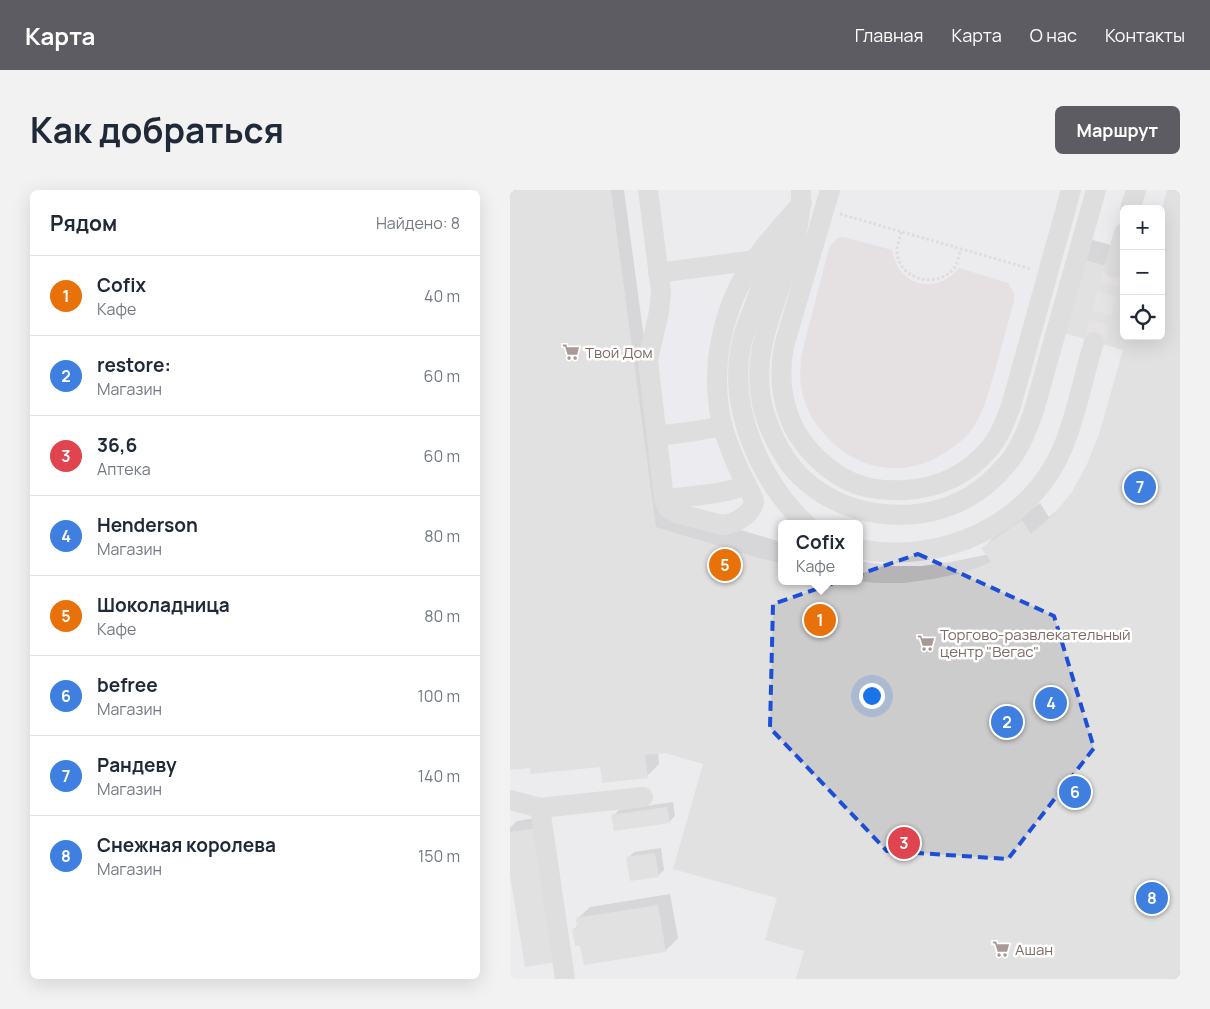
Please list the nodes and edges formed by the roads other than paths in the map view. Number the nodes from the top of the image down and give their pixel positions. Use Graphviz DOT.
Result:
graph roads {
  1 [pos="648,190"];
  2 [pos="830,190"];
  3 [pos="1071,190"];
  4 [pos="1096,190"];
  5 [pos="1136,190"];
  6 [pos="805,194"];
  7 [pos="1131,205"];
  8 [pos="783,225"];
  9 [pos="1120,247"];
  10 [pos="755,260"];
  11 [pos="1114,268"];
  12 [pos="658,273"];
  13 [pos="1094,342"];
  14 [pos="723,426"];
  15 [pos="657,436"];
  16 [pos="747,485"];
  17 [pos="664,499"];
  18 [pos="802,520"];
  19 [pos="863,550"];
  20 [pos="643,797"];
  21 [pos="510,800"];
  22 [pos="540,808"];
  23 [pos="565,979"];
  1 -- 12 [label="lane"];
  2 -- 3 [label="lane"];
  4 -- 6 [label="lane"];
  5 -- 7 [label="lane"];
  6 -- 8 [label="lane"];
  8 -- 10 [label="lane"];
  8 -- 18 [label="lane"];
  9 -- 11 [label="lane"];
  10 -- 12 [label="lane"];
  10 -- 14 [label="lane"];
  12 -- 15 [label="lane"];
  13 -- 19 [label="lane"];
  14 -- 15 [label="lane"];
  14 -- 16 [label="lane"];
  15 -- 17 [label="lane"];
  16 -- 17 [label="lane"];
  16 -- 17 [label="lane"];
  20 -- 22 [label="lane"];
  21 -- 22 [label="lane"];
  22 -- 23 [label="lane"];
}
